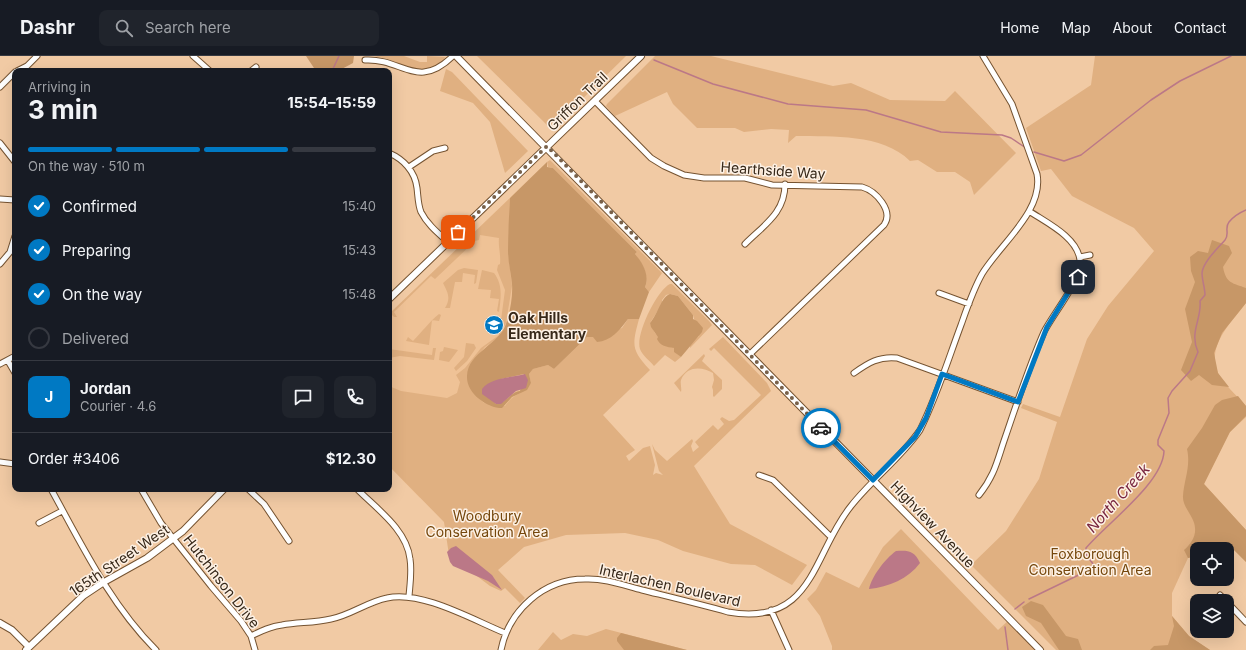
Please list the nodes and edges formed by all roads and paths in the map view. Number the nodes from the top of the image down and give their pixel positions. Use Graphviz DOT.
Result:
graph roads {
  1 [pos="37,56"];
  2 [pos="193,56"];
  3 [pos="455,56"];
  4 [pos="641,56"];
  5 [pos="983,56"];
  6 [pos="365,60"];
  7 [pos="23,68"];
  8 [pos="207,68"];
  9 [pos="12,76"];
  10 [pos="0,87"];
  11 [pos="595,101"];
  12 [pos="0,143"];
  13 [pos="547,146"];
  14 [pos="445,148"];
  15 [pos="392,154"];
  16 [pos="12,158"];
  17 [pos="408,167"];
  18 [pos="785,184"];
  19 [pos="0,199"];
  20 [pos="12,200"];
  21 [pos="1029,211"];
  22 [pos="448,242"];
  23 [pos="745,244"];
  24 [pos="12,246"];
  25 [pos="1090,255"];
  26 [pos="1080,257"];
  27 [pos="0,264"];
  28 [pos="939,293"];
  29 [pos="392,296"];
  30 [pos="969,304"];
  31 [pos="750,354"];
  32 [pos="12,358"];
  33 [pos="8,361"];
  34 [pos="0,364"];
  35 [pos="12,368"];
  36 [pos="854,373"];
  37 [pos="942,374"];
  38 [pos="1018,402"];
  39 [pos="0,462"];
  40 [pos="12,464"];
  41 [pos="759,475"];
  42 [pos="873,480"];
  43 [pos="52,492"];
  44 [pos="143,492"];
  45 [pos="221,492"];
  46 [pos="251,492"];
  47 [pos="360,492"];
  48 [pos="979,495"];
  49 [pos="62,511"];
  50 [pos="39,523"];
  51 [pos="831,537"];
  52 [pos="174,538"];
  53 [pos="289,541"];
  54 [pos="104,582"];
  55 [pos="409,596"];
  56 [pos="771,610"];
  57 [pos="1234,610"];
  58 [pos="1246,622"];
  59 [pos="0,623"];
  60 [pos="505,633"];
  61 [pos="251,636"];
  62 [pos="29,649"];
  63 [pos="156,650"];
  64 [pos="256,650"];
  65 [pos="501,650"];
  66 [pos="789,650"];
  67 [pos="1040,650"];
  1 -- 7 [label="street"];
  2 -- 8 [label="street"];
  3 -- 6 [label="street"];
  3 -- 13 [label="street, Highview Avenue"];
  4 -- 11 [label="street, Griffon Trail"];
  5 -- 21 [label="street, Interlachen Boulevard"];
  9 -- 10 [label="street"];
  11 -- 13 [label="street, Griffon Trail"];
  11 -- 18 [label="street, Hearthside Way"];
  12 -- 16 [label="street"];
  13 -- 22 [label="street"];
  13 -- 31 [label="street, Highview Avenue"];
  14 -- 17 [label="street"];
  15 -- 17 [label="street"];
  17 -- 22 [label="street"];
  18 -- 23 [label="street"];
  18 -- 31 [label="street, Hearthside Way"];
  19 -- 20 [label="street"];
  21 -- 26 [label="street"];
  21 -- 30 [label="street, Interlachen Boulevard"];
  22 -- 29 [label="street"];
  24 -- 27 [label="street"];
  25 -- 26 [label="street"];
  26 -- 38 [label="street"];
  28 -- 30 [label="street"];
  30 -- 37 [label="street, Interlachen Boulevard"];
  31 -- 42 [label="street, Highview Avenue"];
  32 -- 33 [label="street"];
  33 -- 34 [label="street"];
  33 -- 35 [label="street"];
  36 -- 37 [label="street"];
  37 -- 38 [label="street"];
  37 -- 42 [label="street, Interlachen Boulevard"];
  38 -- 48 [label="street"];
  39 -- 40 [label="street"];
  41 -- 51 [label="street"];
  42 -- 51 [label="street, Interlachen Boulevard"];
  42 -- 67 [label="street, Highview Avenue"];
  43 -- 49 [label="street"];
  44 -- 52 [label="street, Hutchinson Drive"];
  45 -- 52 [label="street, 165th Street West"];
  46 -- 53 [label="street"];
  47 -- 55 [label="street"];
  49 -- 50 [label="street"];
  49 -- 54 [label="street"];
  51 -- 56 [label="street, Interlachen Boulevard"];
  52 -- 54 [label="street, 165th Street West"];
  52 -- 61 [label="street, Hutchinson Drive"];
  54 -- 62 [label="street, 165th Street West"];
  54 -- 63 [label="street"];
  55 -- 60 [label="street"];
  55 -- 61 [label="street"];
  56 -- 60 [label="street, Interlachen Boulevard"];
  56 -- 66 [label="street"];
  57 -- 58 [label="street"];
  59 -- 62 [label="street"];
  60 -- 65 [label="street, Interlachen Boulevard"];
  61 -- 64 [label="street, Hutchinson Drive"];
}
